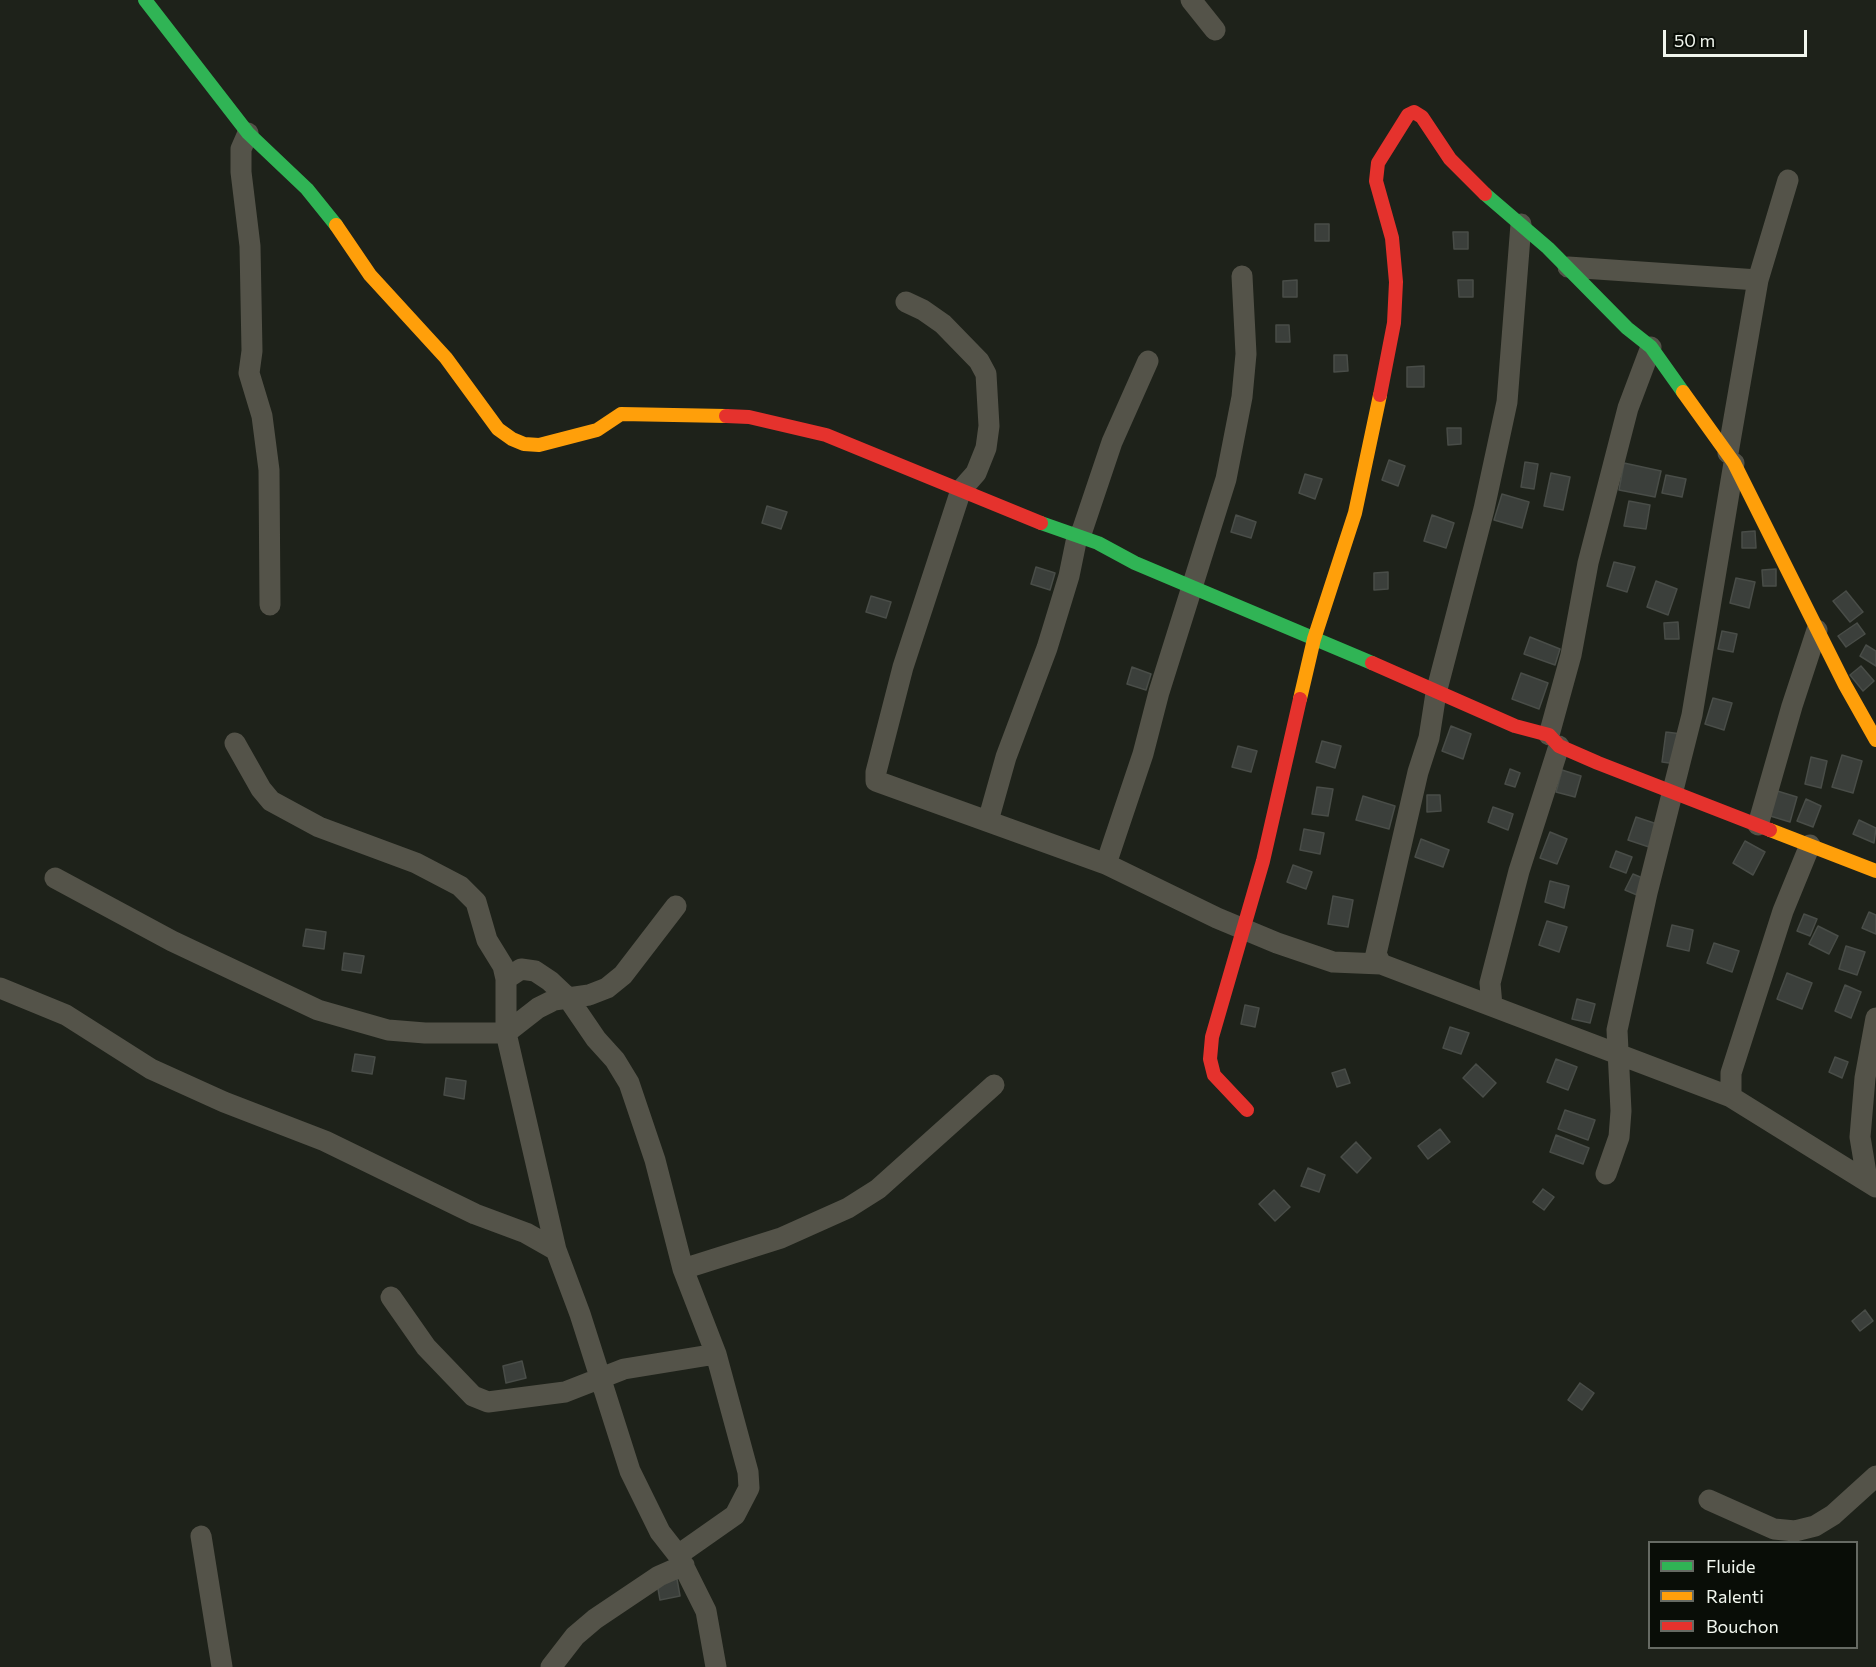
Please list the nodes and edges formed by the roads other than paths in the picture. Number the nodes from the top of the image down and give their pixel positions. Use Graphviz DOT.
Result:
graph roads {
  1 [pos="145,0"];
  2 [pos="1191,0"];
  3 [pos="1215,30"];
  4 [pos="248,133"];
  5 [pos="1788,180"];
  6 [pos="1521,224"];
  7 [pos="1568,267"];
  8 [pos="1242,276"];
  9 [pos="1758,280"];
  10 [pos="906,302"];
  11 [pos="1650,347"];
  12 [pos="1148,361"];
  13 [pos="1731,458"];
  14 [pos="962,490"];
  15 [pos="1077,537"];
  16 [pos="1193,585"];
  17 [pos="270,605"];
  18 [pos="1817,630"];
  19 [pos="1314,639"];
  20 [pos="1436,693"];
  21 [pos="1876,740"];
  22 [pos="1554,741"];
  23 [pos="235,743"];
  24 [pos="1674,794"];
  25 [pos="988,821"];
  26 [pos="1758,825"];
  27 [pos="1810,845"];
  28 [pos="1106,864"];
  29 [pos="1876,871"];
  30 [pos="55,878"];
  31 [pos="676,906"];
  32 [pos="1242,929"];
  33 [pos="1381,964"];
  34 [pos="506,979"];
  35 [pos="0,988"];
  36 [pos="568,998"];
  37 [pos="1492,1005"];
  38 [pos="1876,1018"];
  39 [pos="506,1033"];
  40 [pos="1619,1053"];
  41 [pos="994,1085"];
  42 [pos="1731,1097"];
  43 [pos="1247,1110"];
  44 [pos="1606,1174"];
  45 [pos="1872,1183"];
  46 [pos="556,1250"];
  47 [pos="683,1269"];
  48 [pos="391,1297"];
  49 [pos="716,1354"];
  50 [pos="599,1378"];
  51 [pos="1876,1476"];
  52 [pos="1708,1500"];
  53 [pos="201,1536"];
  54 [pos="681,1560"];
  55 [pos="222,1667"];
  56 [pos="551,1667"];
  57 [pos="716,1667"];
  1 -- 4 [label="street"];
  2 -- 3 [label="street"];
  4 -- 14 [label="street"];
  4 -- 17 [label="street"];
  5 -- 9 [label="street"];
  6 -- 7 [label="street"];
  6 -- 19 [label="street"];
  6 -- 20 [label="street"];
  7 -- 9 [label="street"];
  7 -- 11 [label="street"];
  8 -- 16 [label="street"];
  9 -- 13 [label="street"];
  10 -- 14 [label="street"];
  11 -- 13 [label="street"];
  11 -- 22 [label="street"];
  12 -- 15 [label="street"];
  13 -- 18 [label="street"];
  13 -- 24 [label="street"];
  14 -- 15 [label="street"];
  14 -- 25 [label="street"];
  15 -- 16 [label="street"];
  15 -- 25 [label="street"];
  16 -- 19 [label="street"];
  16 -- 28 [label="street"];
  18 -- 21 [label="street"];
  18 -- 26 [label="street"];
  19 -- 20 [label="street"];
  19 -- 32 [label="street"];
  20 -- 22 [label="street"];
  20 -- 33 [label="street"];
  22 -- 24 [label="street"];
  22 -- 37 [label="street"];
  23 -- 34 [label="street"];
  24 -- 26 [label="street"];
  24 -- 40 [label="street"];
  25 -- 28 [label="street"];
  26 -- 27 [label="street"];
  27 -- 29 [label="street"];
  27 -- 42 [label="street"];
  28 -- 32 [label="street"];
  30 -- 39 [label="street"];
  31 -- 36 [label="street"];
  32 -- 33 [label="street"];
  32 -- 43 [label="street"];
  33 -- 37 [label="street"];
  34 -- 36 [label="street"];
  34 -- 39 [label="street"];
  35 -- 46 [label="street"];
  36 -- 39 [label="street"];
  36 -- 47 [label="street"];
  37 -- 40 [label="street"];
  38 -- 45 [label="street"];
  39 -- 46 [label="street"];
  40 -- 42 [label="street"];
  40 -- 44 [label="street"];
  41 -- 47 [label="street"];
  42 -- 45 [label="street"];
  46 -- 50 [label="street"];
  47 -- 49 [label="street"];
  48 -- 50 [label="street"];
  49 -- 50 [label="street"];
  49 -- 54 [label="street"];
  50 -- 54 [label="street"];
  51 -- 52 [label="street"];
  53 -- 55 [label="street"];
  54 -- 56 [label="street"];
  54 -- 57 [label="street"];
}
